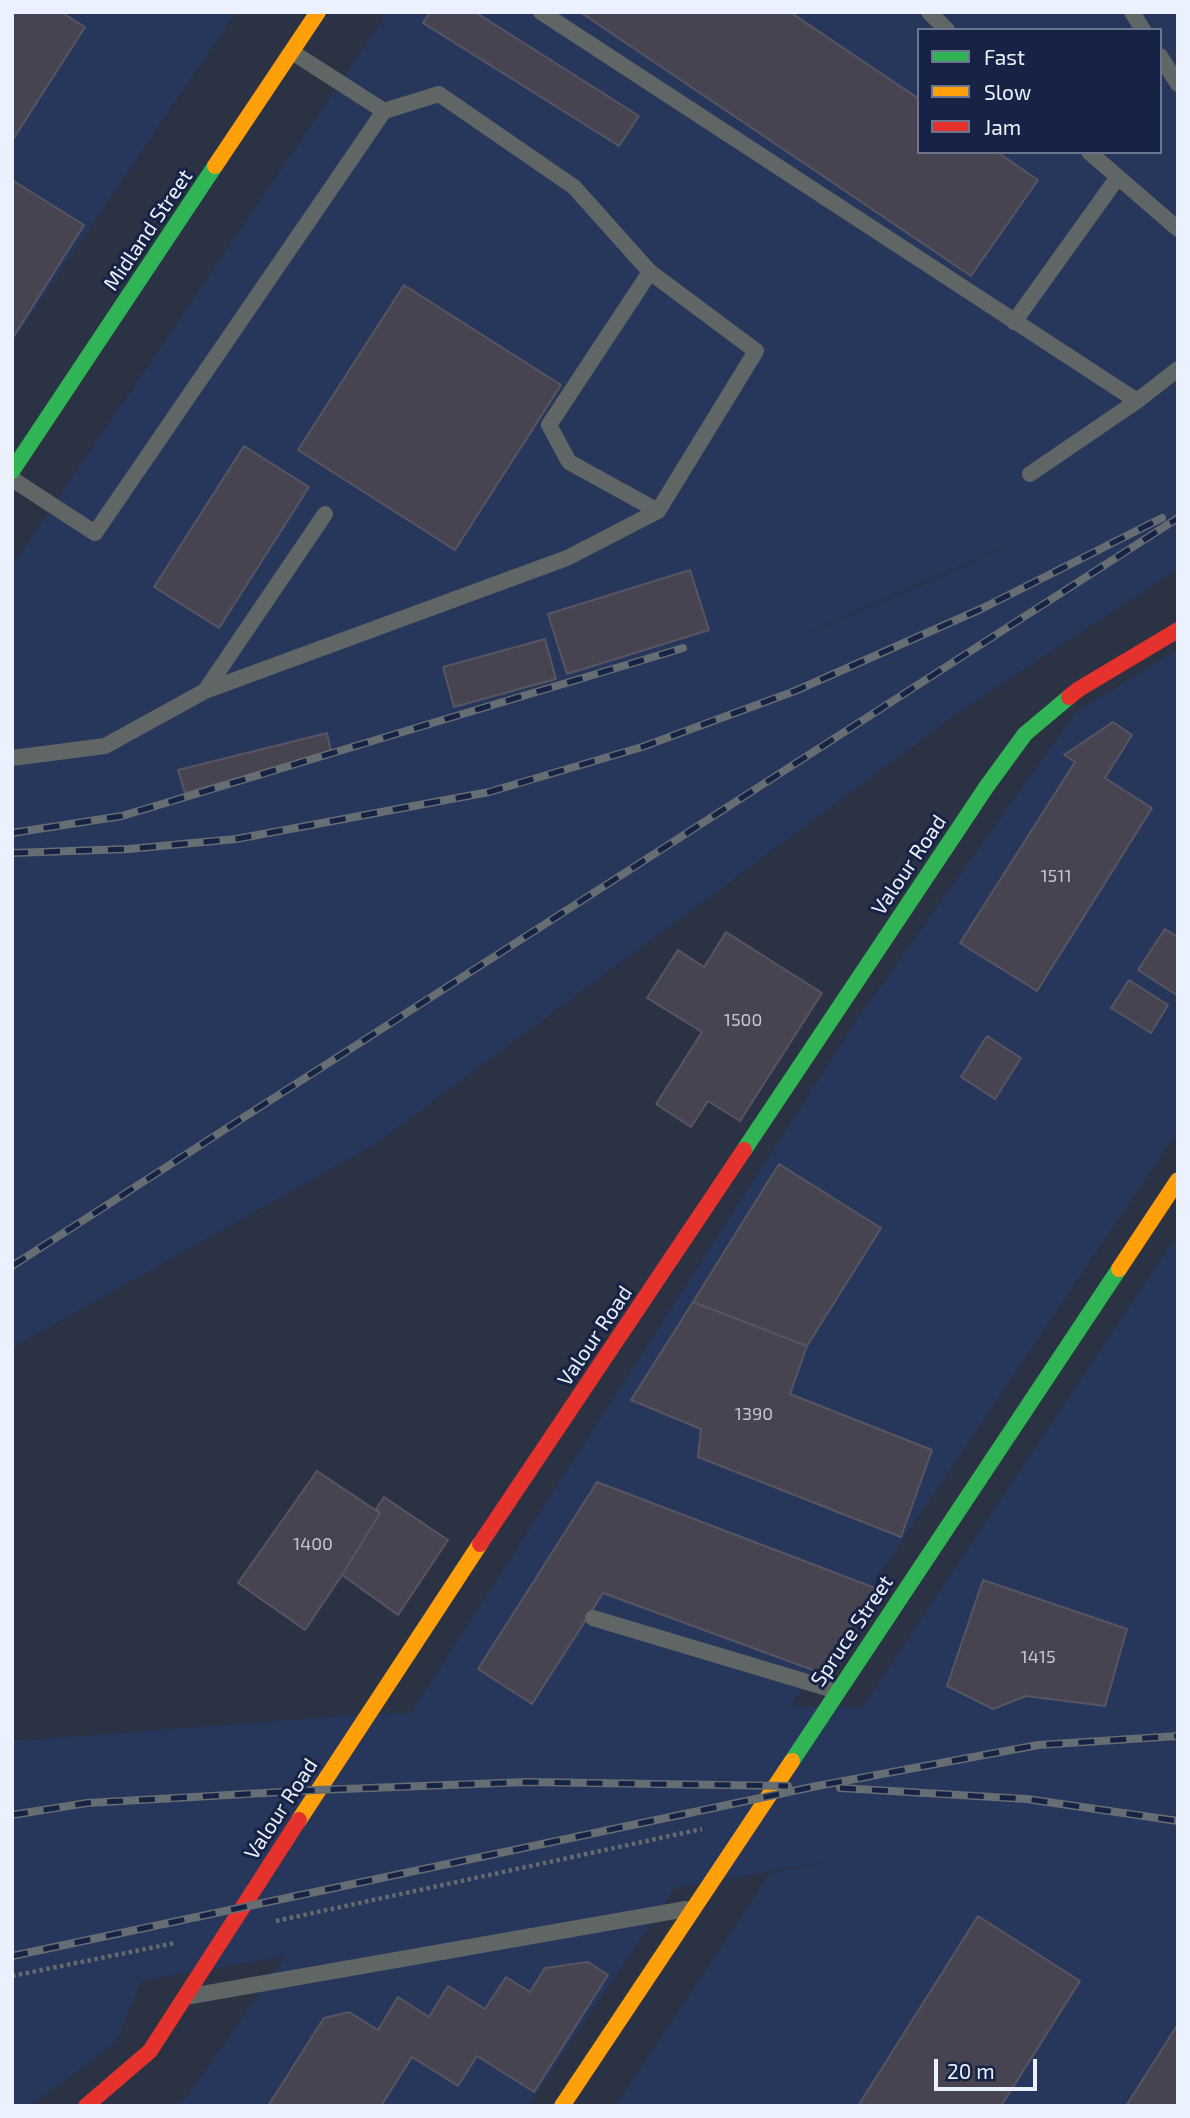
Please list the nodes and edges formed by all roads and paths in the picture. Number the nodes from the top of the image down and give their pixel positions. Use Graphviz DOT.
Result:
graph roads {
  1 [pos="318,12"];
  2 [pos="541,12"];
  3 [pos="929,12"];
  4 [pos="1132,12"];
  5 [pos="945,28"];
  6 [pos="1142,28"];
  7 [pos="292,52"];
  8 [pos="1162,59"];
  9 [pos="1178,84"];
  10 [pos="384,111"];
  11 [pos="1091,154"];
  12 [pos="1118,177"];
  13 [pos="1178,229"];
  14 [pos="650,272"];
  15 [pos="1014,322"];
  16 [pos="1178,369"];
  17 [pos="1137,401"];
  18 [pos="12,471"];
  19 [pos="1030,474"];
  20 [pos="12,480"];
  21 [pos="658,511"];
  22 [pos="325,514"];
  23 [pos="1178,629"];
  24 [pos="205,691"];
  25 [pos="12,758"];
  26 [pos="1178,1181"];
  27 [pos="593,1618"];
  28 [pos="837,1691"];
  29 [pos="751,1821"];
  30 [pos="692,1908"];
  31 [pos="228,1932"];
  32 [pos="12,1976"];
  33 [pos="186,1997"];
  34 [pos="86,2106"];
  35 [pos="562,2106"];
  1 -- 7 [label="street, Midland Street"];
  2 -- 15 [label="lane"];
  3 -- 5 [label="lane"];
  4 -- 6 [label="lane"];
  7 -- 10 [label="lane"];
  7 -- 18 [label="street, Midland Street"];
  8 -- 9 [label="lane"];
  10 -- 14 [label="lane"];
  10 -- 20 [label="lane"];
  11 -- 12 [label="lane"];
  12 -- 13 [label="lane"];
  12 -- 15 [label="lane"];
  14 -- 21 [label="lane"];
  14 -- 21 [label="lane"];
  15 -- 17 [label="lane"];
  16 -- 17 [label="lane"];
  17 -- 19 [label="lane"];
  21 -- 24 [label="lane"];
  22 -- 24 [label="lane"];
  23 -- 31 [label="street, Valour Road"];
  24 -- 25 [label="lane"];
  26 -- 28 [label="street, Spruce Street"];
  27 -- 28 [label="lane"];
  28 -- 29 [label="street, Spruce Street"];
  29 -- 30 [label="street, Spruce Street"];
  29 -- 31 [label="path"];
  30 -- 33 [label="lane"];
  30 -- 35 [label="street, Spruce Street"];
  31 -- 32 [label="path"];
  31 -- 33 [label="street, Valour Road"];
  33 -- 34 [label="street, Valour Road"];
}
